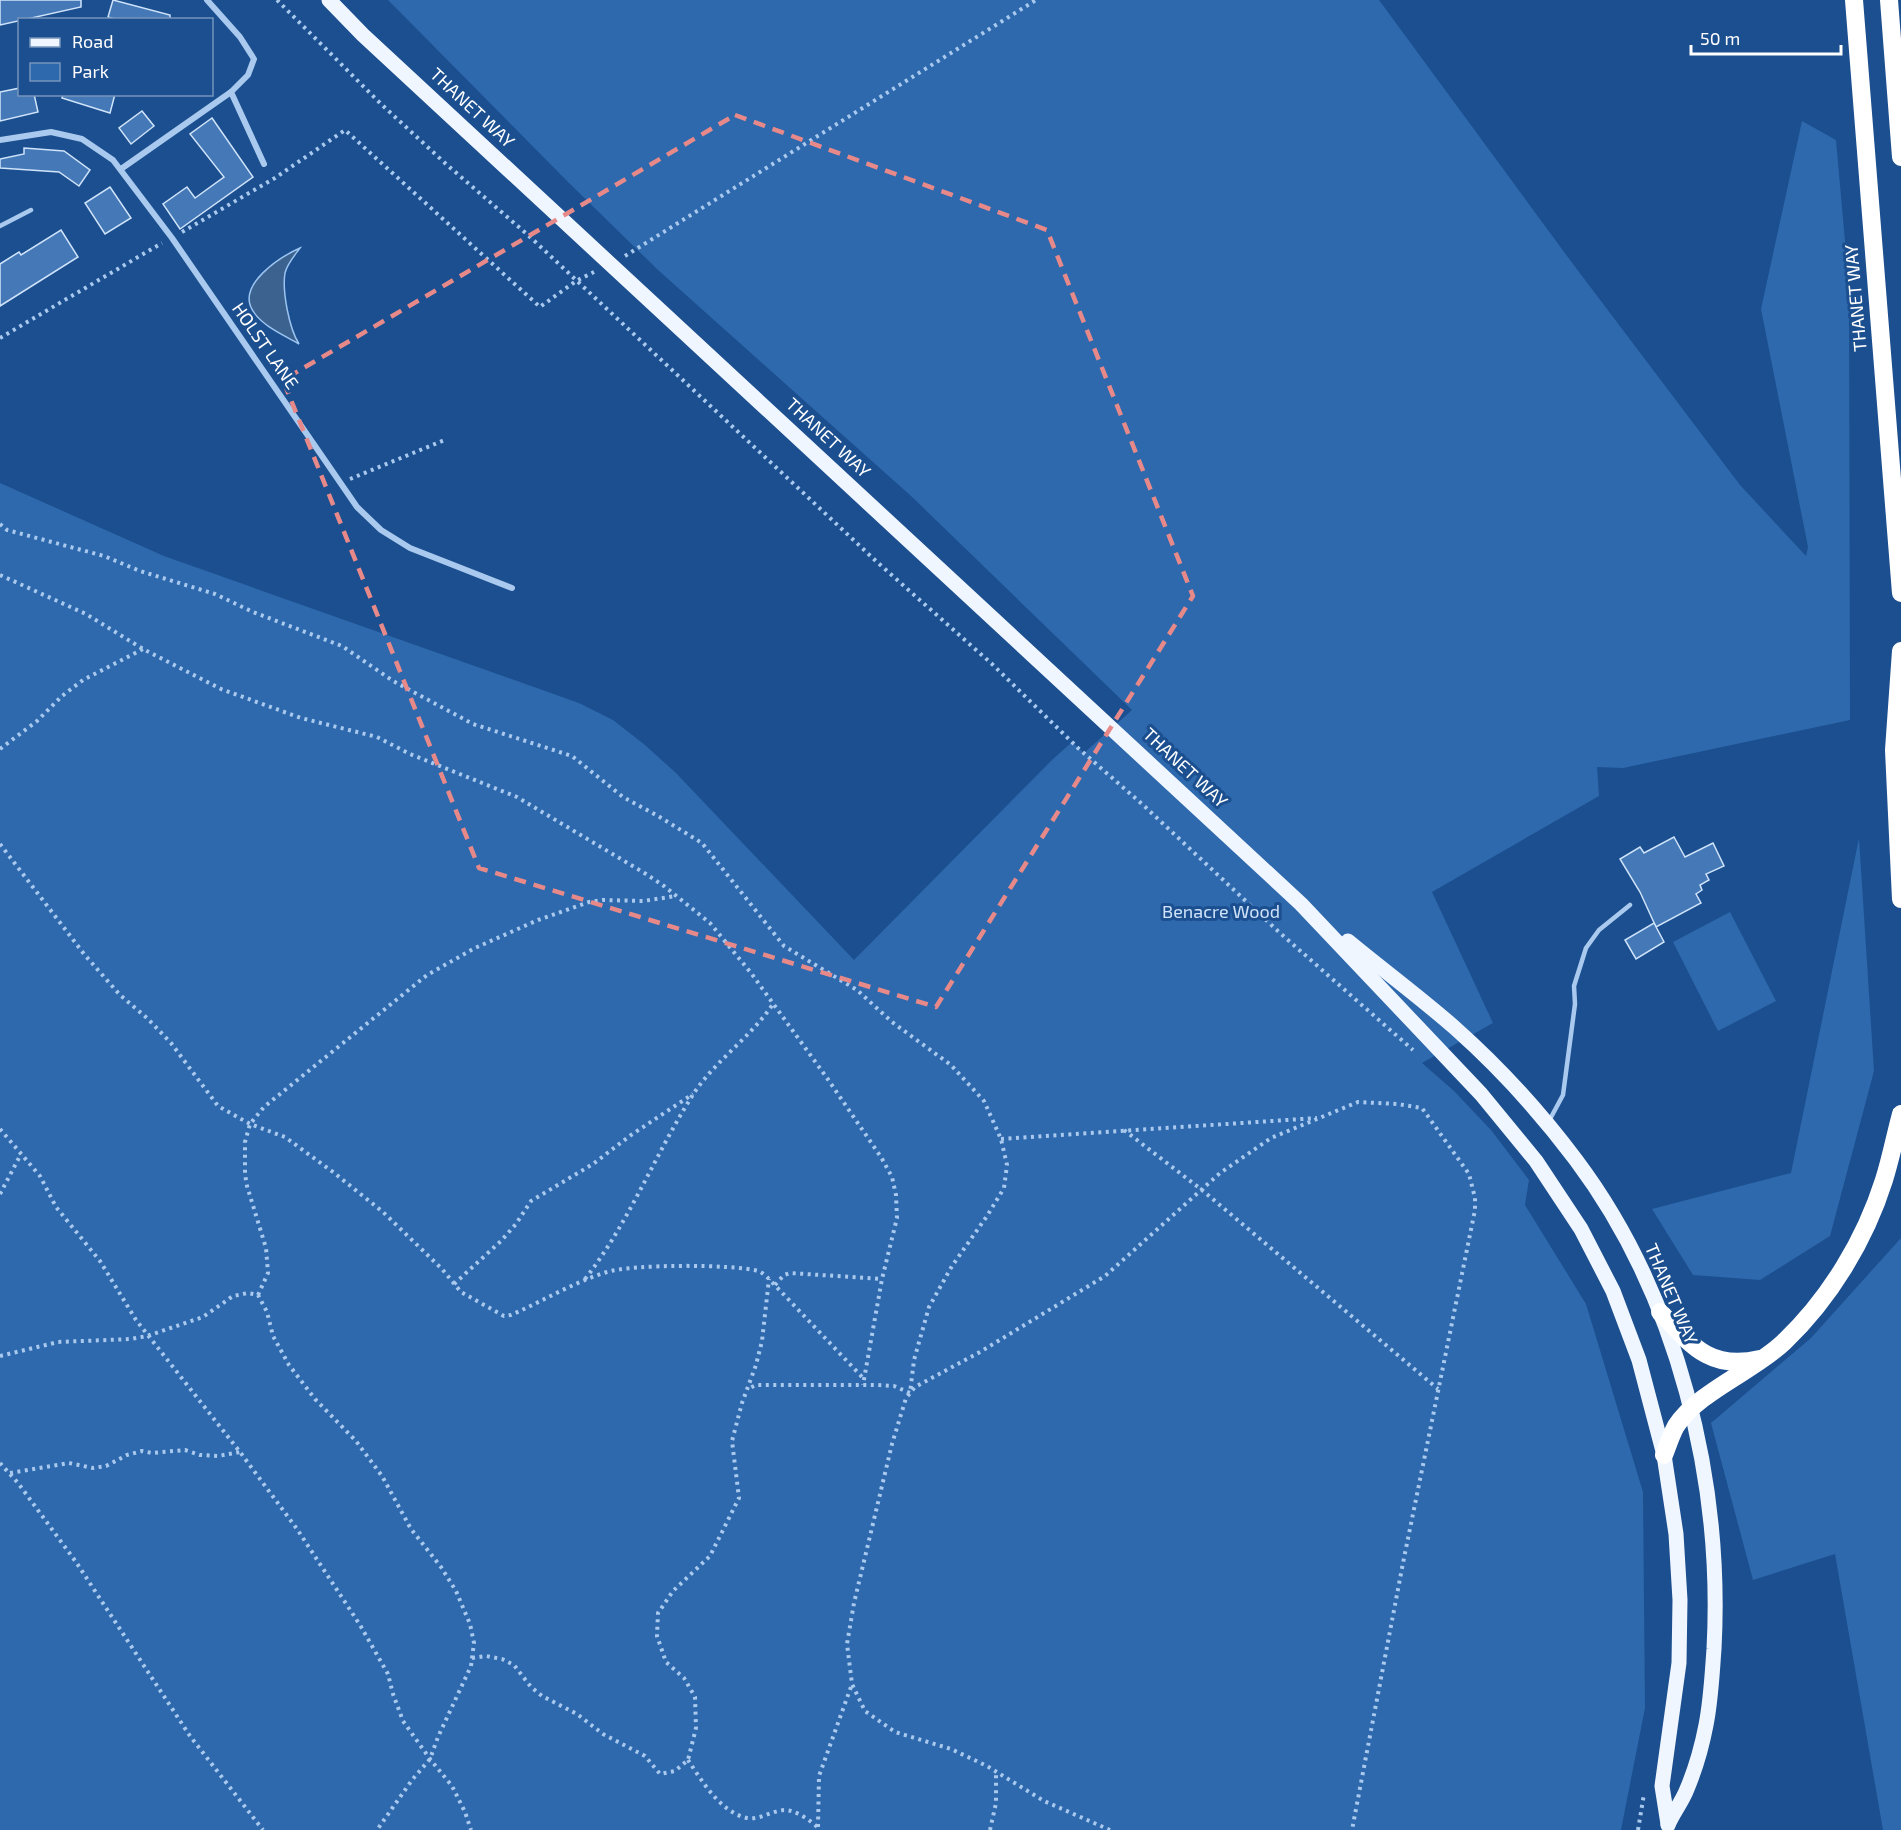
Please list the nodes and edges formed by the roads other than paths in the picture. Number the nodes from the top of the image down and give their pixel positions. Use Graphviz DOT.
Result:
graph roads {
  1 [pos="207,0"];
  2 [pos="329,0"];
  3 [pos="1854,0"];
  4 [pos="1889,0"];
  5 [pos="231,92"];
  6 [pos="0,140"];
  7 [pos="1901,157"];
  8 [pos="264,164"];
  9 [pos="121,169"];
  10 [pos="31,210"];
  11 [pos="0,226"];
  12 [pos="513,588"];
  13 [pos="1901,593"];
  14 [pos="1901,651"];
  15 [pos="1901,899"];
  16 [pos="1301,904"];
  17 [pos="1630,905"];
  18 [pos="1901,1114"];
  19 [pos="1548,1124"];
  20 [pos="1660,1312"];
  21 [pos="1766,1357"];
  22 [pos="1691,1410"];
  23 [pos="1664,1455"];
  24 [pos="1667,1827"];
  1 -- 5 [label="street"];
  2 -- 16 [label="main road, THANET WAY"];
  3 -- 13 [label="highway, THANET WAY"];
  4 -- 7 [label="highway"];
  5 -- 8 [label="street"];
  5 -- 9 [label="street"];
  6 -- 9 [label="street, HOLST LANE"];
  9 -- 12 [label="street, HOLST LANE"];
  10 -- 11 [label="lane"];
  14 -- 15 [label="highway"];
  16 -- 19 [label="main road, THANET WAY"];
  16 -- 23 [label="main road, THANET WAY"];
  17 -- 19 [label="lane"];
  18 -- 21 [label="highway"];
  19 -- 20 [label="main road, THANET WAY"];
  20 -- 21 [label="highway"];
  20 -- 22 [label="main road, THANET WAY"];
  21 -- 22 [label="highway"];
  22 -- 23 [label="highway"];
  22 -- 24 [label="main road, THANET WAY"];
  23 -- 24 [label="main road, THANET WAY"];
}
